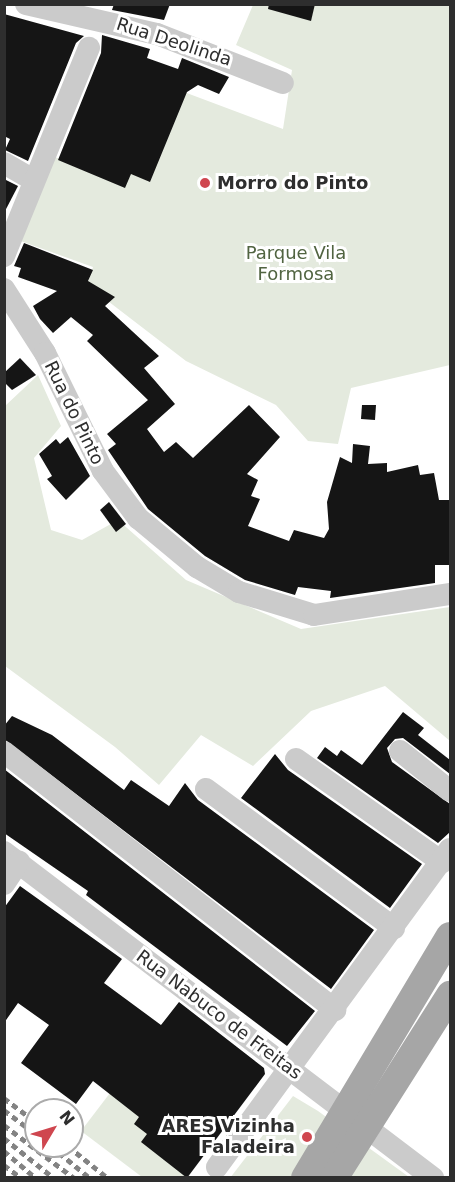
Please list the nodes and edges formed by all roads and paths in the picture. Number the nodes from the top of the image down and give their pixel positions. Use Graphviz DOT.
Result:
graph roads {
  1 [pos="26,4"];
  2 [pos="89,48"];
  3 [pos="283,83"];
  4 [pos="4,163"];
  5 [pos="34,180"];
  6 [pos="4,256"];
  7 [pos="4,289"];
  8 [pos="450,594"];
  9 [pos="4,752"];
  10 [pos="400,752"];
  11 [pos="296,759"];
  12 [pos="206,789"];
  13 [pos="450,790"];
  14 [pos="446,855"];
  15 [pos="12,857"];
  16 [pos="4,884"];
  17 [pos="394,928"];
  18 [pos="450,936"];
  19 [pos="450,994"];
  20 [pos="336,1010"];
  21 [pos="291,1070"];
  22 [pos="217,1167"];
  23 [pos="305,1178"];
  24 [pos="334,1178"];
  25 [pos="433,1178"];
  1 -- 3 [label="street, Rua Deolinda"];
  2 -- 5 [label="street"];
  4 -- 5 [label="street"];
  5 -- 6 [label="street"];
  7 -- 8 [label="street, Rua do Pinto"];
  9 -- 20 [label="street"];
  10 -- 13 [label="street"];
  11 -- 14 [label="street"];
  12 -- 17 [label="street"];
  14 -- 17 [label="street"];
  15 -- 16 [label="street"];
  15 -- 21 [label="street, Rua Nabuco de Freitas"];
  17 -- 20 [label="street"];
  18 -- 23 [label="main road, bridge"];
  19 -- 24 [label="main road, bridge"];
  20 -- 21 [label="street"];
  21 -- 22 [label="street"];
  21 -- 25 [label="street, Rua Nabuco de Freitas"];
}
